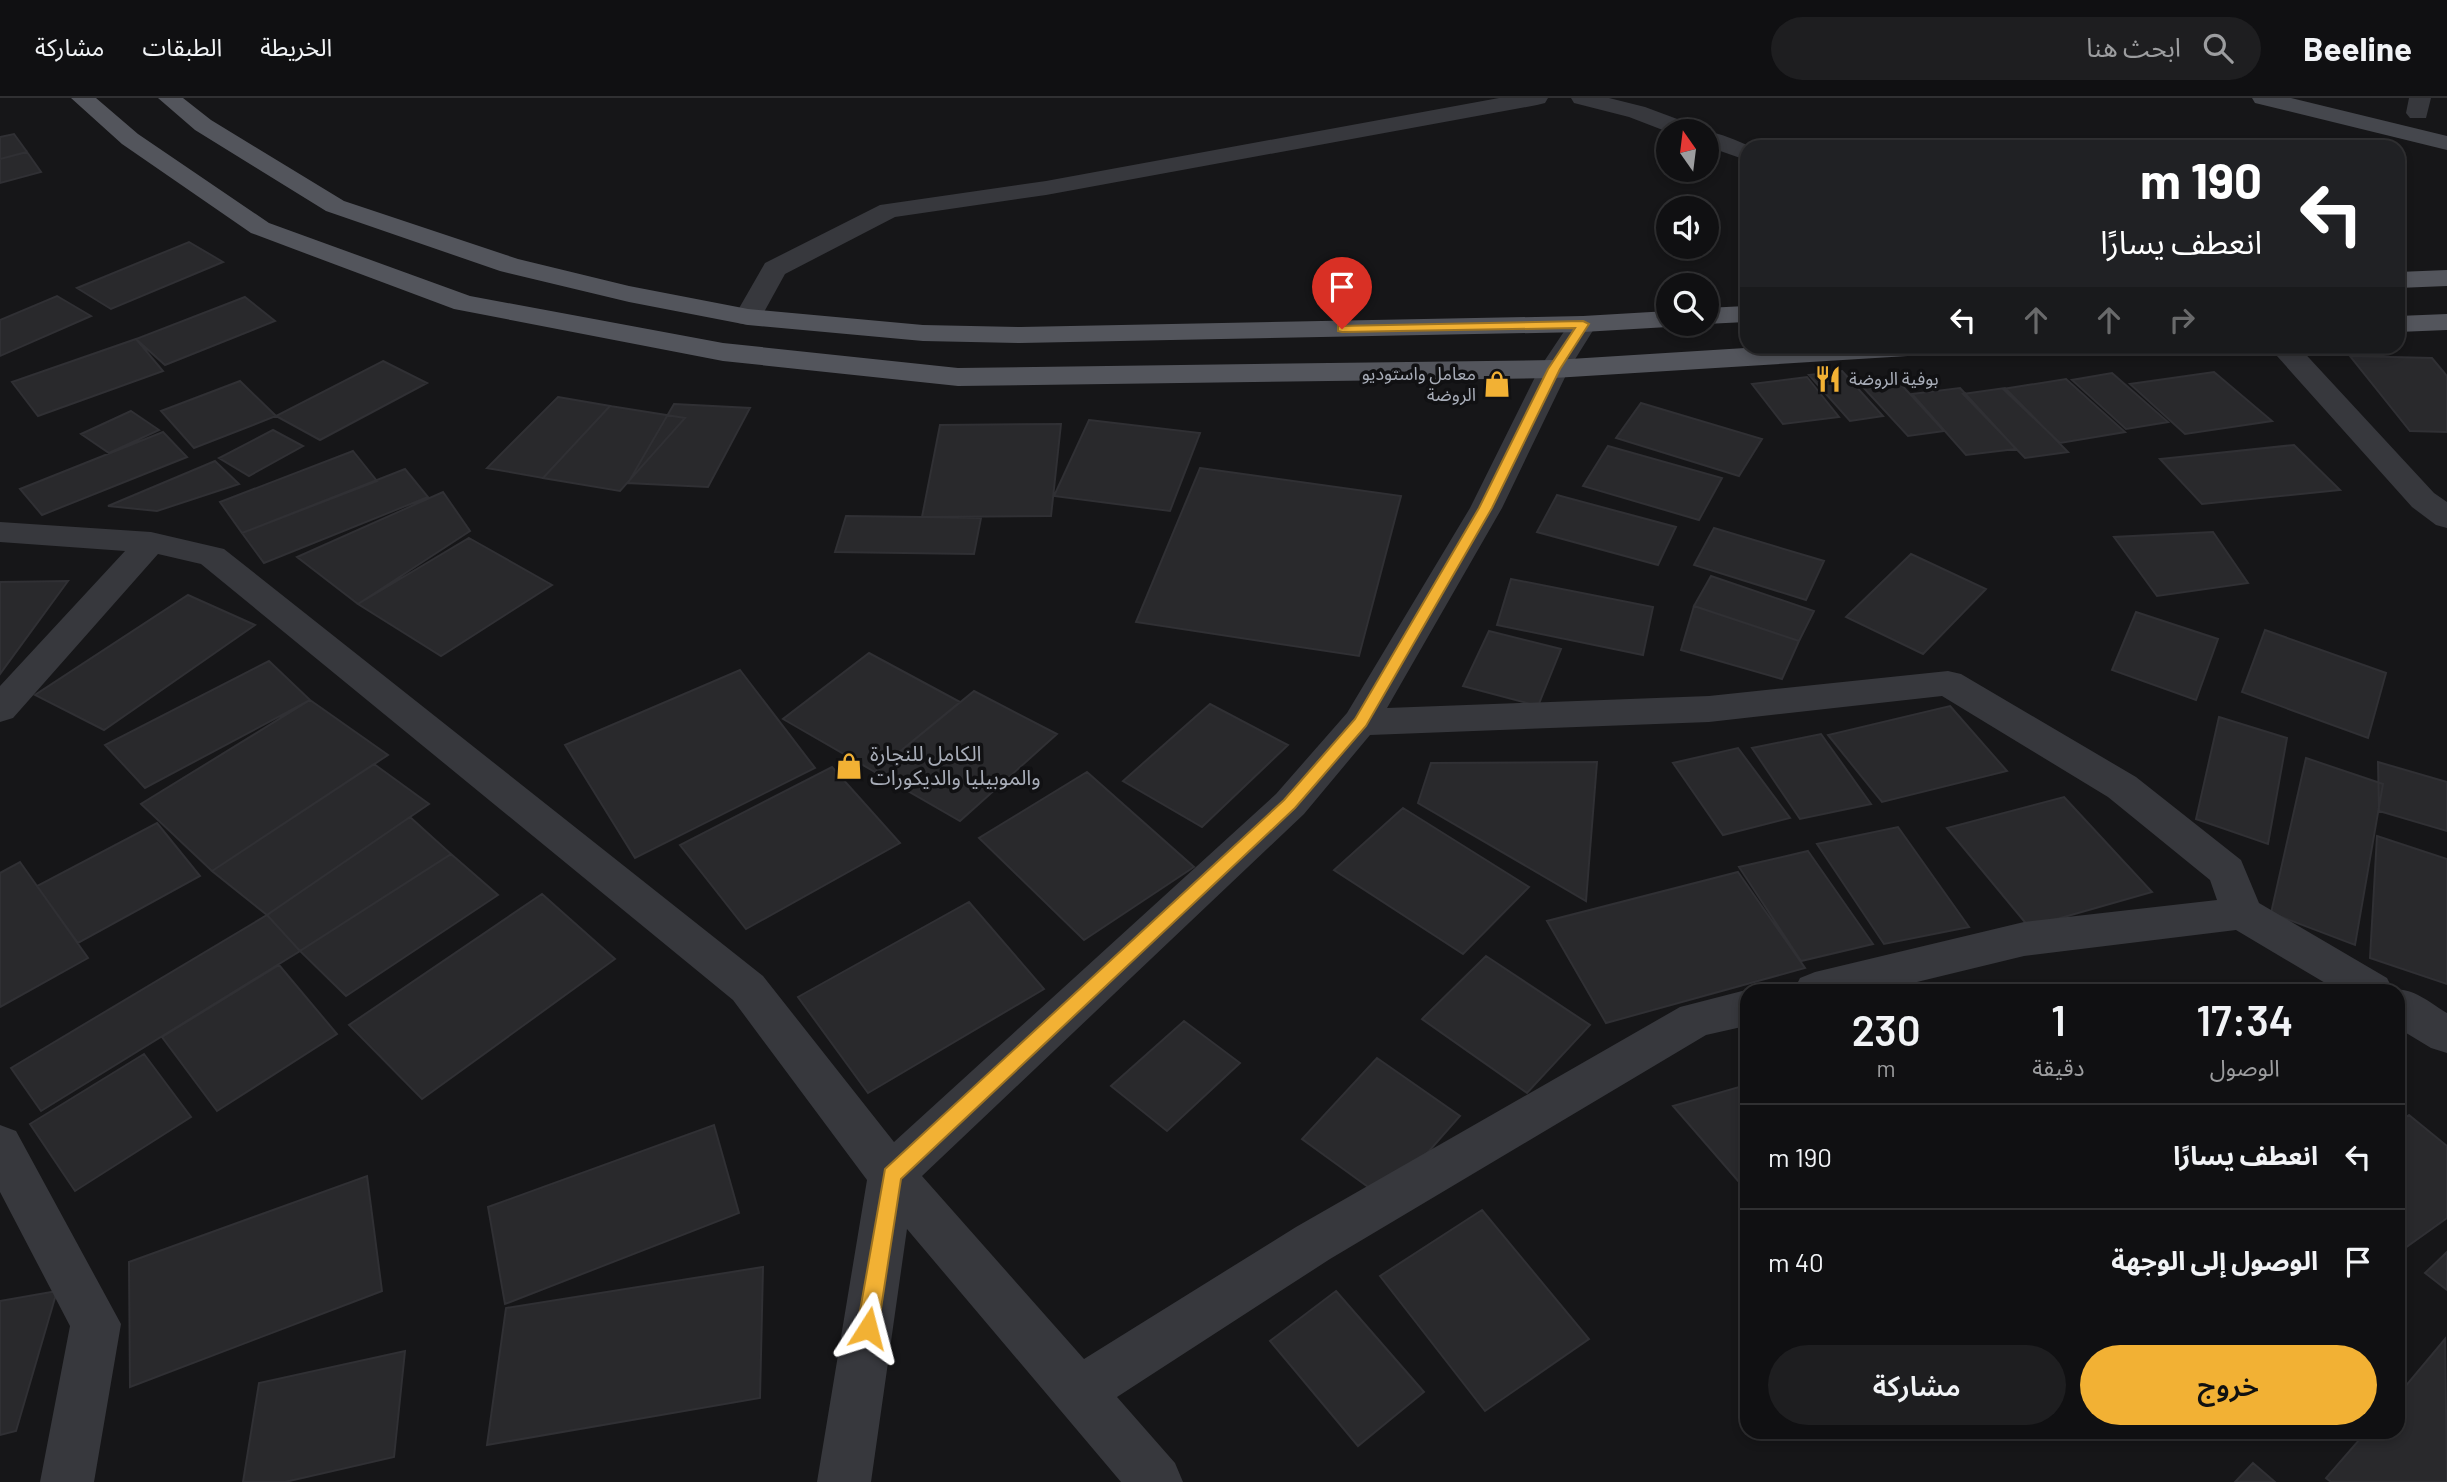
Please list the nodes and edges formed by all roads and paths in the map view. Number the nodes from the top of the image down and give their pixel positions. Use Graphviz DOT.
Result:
graph roads {
  1 [pos="82,98"];
  2 [pos="169,98"];
  3 [pos="1537,98"];
  4 [pos="1582,98"];
  5 [pos="2263,98"];
  6 [pos="2353,98"];
  7 [pos="2425,109"];
  8 [pos="1656,119"];
  9 [pos="1719,143"];
  10 [pos="2447,143"];
  11 [pos="1740,151"];
  12 [pos="2447,278"];
  13 [pos="2405,280"];
  14 [pos="1740,314"];
  15 [pos="1719,315"];
  16 [pos="748,317"];
  17 [pos="1656,320"];
  18 [pos="2447,322"];
  19 [pos="1583,324"];
  20 [pos="2405,324"];
  21 [pos="1795,354"];
  22 [pos="2290,354"];
  23 [pos="1554,369"];
  24 [pos="2439,503"];
  25 [pos="0,532"];
  26 [pos="152,542"];
  27 [pos="0,709"];
  28 [pos="1360,722"];
  29 [pos="2242,913"];
  30 [pos="1840,984"];
  31 [pos="2362,984"];
  32 [pos="1740,1009"];
  33 [pos="2405,1010"];
  34 [pos="2447,1035"];
  35 [pos="0,1146"];
  36 [pos="891,1175"];
  37 [pos="1077,1393"];
  38 [pos="67,1482"];
  39 [pos="844,1482"];
  40 [pos="1156,1482"];
  1 -- 23 [label="main road"];
  2 -- 16 [label="main road"];
  3 -- 16 [label="street"];
  4 -- 8 [label="street"];
  5 -- 10 [label="main road"];
  6 -- 7 [label="main road"];
  9 -- 11 [label="street"];
  12 -- 13 [label="main road"];
  14 -- 15 [label="main road"];
  16 -- 19 [label="main road"];
  17 -- 19 [label="main road"];
  18 -- 20 [label="main road"];
  19 -- 23 [label="street"];
  21 -- 23 [label="main road"];
  22 -- 24 [label="street"];
  23 -- 28 [label="street"];
  25 -- 26 [label="street"];
  26 -- 27 [label="street"];
  26 -- 36 [label="street"];
  28 -- 29 [label="street"];
  28 -- 36 [label="street"];
  29 -- 30 [label="street"];
  29 -- 31 [label="street"];
  32 -- 37 [label="street"];
  33 -- 34 [label="street"];
  35 -- 38 [label="street"];
  36 -- 37 [label="street"];
  36 -- 39 [label="street"];
  37 -- 40 [label="street"];
}
